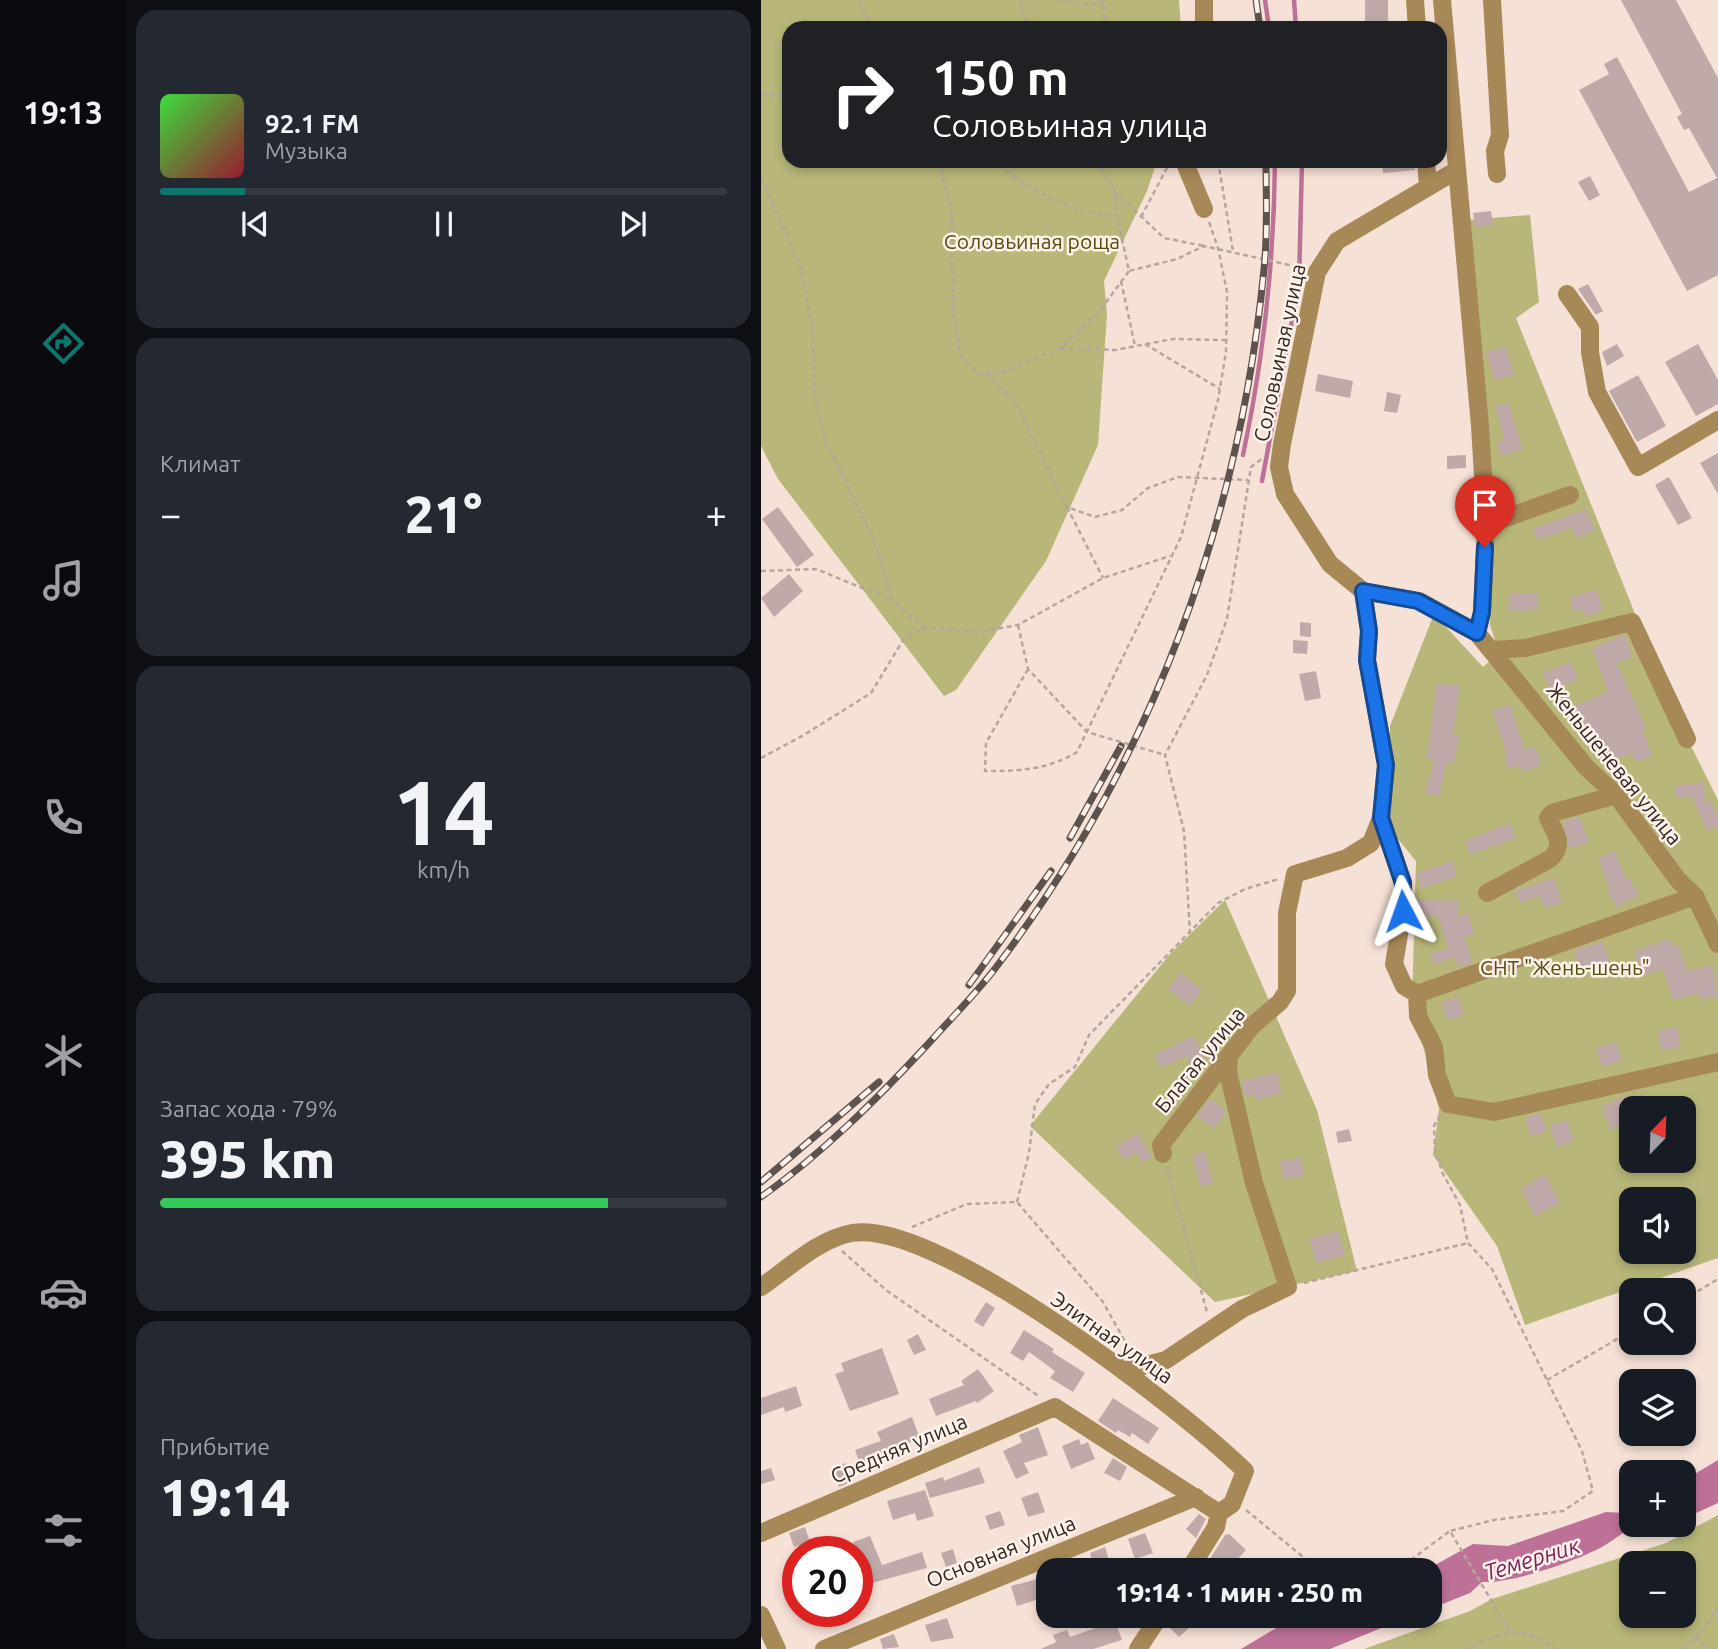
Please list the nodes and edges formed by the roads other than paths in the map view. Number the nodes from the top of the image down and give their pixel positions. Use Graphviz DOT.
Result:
graph roads {
  1 [pos="1204,0"];
  2 [pos="1415,0"];
  3 [pos="1442,0"];
  4 [pos="1492,0"];
  5 [pos="1204,21"];
  6 [pos="1416,21"];
  7 [pos="1444,21"];
  8 [pos="1447,57"];
  9 [pos="1187,168"];
  10 [pos="1427,168"];
  11 [pos="1457,170"];
  12 [pos="1497,174"];
  13 [pos="1428,187"];
  14 [pos="1204,209"];
  15 [pos="1567,294"];
  16 [pos="1718,420"];
  17 [pos="1570,495"];
  18 [pos="1486,525"];
  19 [pos="1363,591"];
  20 [pos="1477,633"];
  21 [pos="1493,650"];
  22 [pos="1687,739"];
  23 [pos="1616,795"];
  24 [pos="1381,818"];
  25 [pos="1487,893"];
  26 [pos="1695,896"];
  27 [pos="1718,944"];
  28 [pos="1417,993"];
  29 [pos="1229,1059"];
  30 [pos="1718,1062"];
  31 [pos="1163,1154"];
  32 [pos="761,1287"];
  33 [pos="1130,1368"];
  34 [pos="1196,1497"];
  35 [pos="1226,1508"];
  36 [pos="761,1533"];
  37 [pos="1197,1558"];
  38 [pos="761,1615"];
  39 [pos="1152,1628"];
  40 [pos="777,1649"];
  41 [pos="824,1649"];
  42 [pos="1138,1649"];
  1 -- 5 [label="street"];
  2 -- 6 [label="street"];
  3 -- 7 [label="street"];
  4 -- 12 [label="street"];
  8 -- 11 [label="street"];
  9 -- 14 [label="street"];
  10 -- 13 [label="street"];
  11 -- 13 [label="street, Соловьиная улица"];
  11 -- 18 [label="street"];
  13 -- 19 [label="street, Соловьиная улица"];
  15 -- 16 [label="street"];
  17 -- 18 [label="street"];
  18 -- 20 [label="street"];
  19 -- 20 [label="street, Соловьиная улица"];
  19 -- 24 [label="street"];
  20 -- 21 [label="street, Соловьиная улица"];
  21 -- 22 [label="street"];
  21 -- 23 [label="street, Женьшеневая улица"];
  23 -- 25 [label="street"];
  23 -- 26 [label="street, Женьшеневая улица"];
  24 -- 28 [label="street"];
  24 -- 29 [label="street, Благая улица"];
  26 -- 27 [label="street, Женьшеневая улица"];
  26 -- 28 [label="street"];
  28 -- 30 [label="street"];
  29 -- 31 [label="street, Благая улица"];
  29 -- 33 [label="street"];
  32 -- 33 [label="street, Элитная улица"];
  33 -- 35 [label="street, Элитная улица"];
  34 -- 35 [label="street"];
  34 -- 36 [label="street, Средняя улица"];
  34 -- 41 [label="street, Основная улица"];
  35 -- 37 [label="street"];
  38 -- 40 [label="street"];
  39 -- 42 [label="street"];
}
